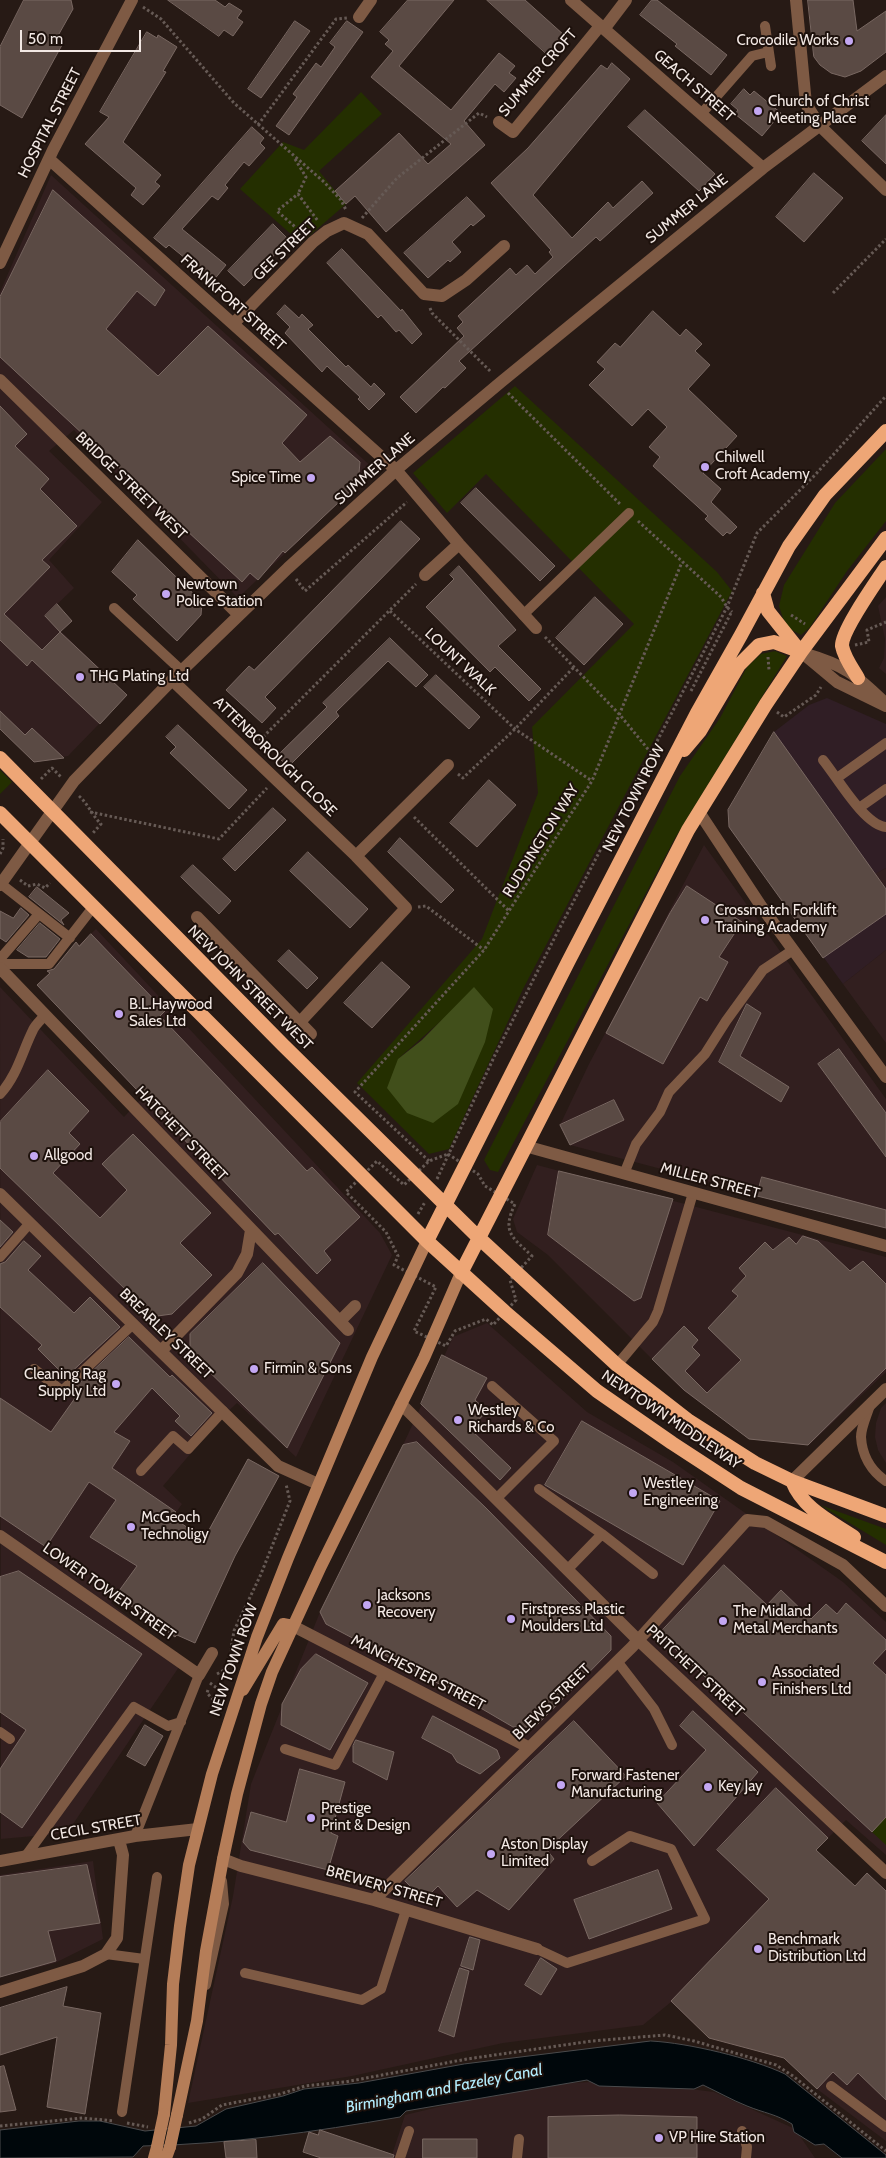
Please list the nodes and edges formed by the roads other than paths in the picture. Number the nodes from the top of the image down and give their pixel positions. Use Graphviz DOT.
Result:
graph roads {
  1 [pos="132,0"];
  2 [pos="371,0"];
  3 [pos="571,0"];
  4 [pos="626,0"];
  5 [pos="796,0"];
  6 [pos="359,17"];
  7 [pos="765,26"];
  8 [pos="602,28"];
  9 [pos="768,52"];
  10 [pos="770,66"];
  11 [pos="886,76"];
  12 [pos="702,113"];
  13 [pos="499,122"];
  14 [pos="820,126"];
  15 [pos="49,159"];
  16 [pos="763,168"];
  17 [pos="886,190"];
  18 [pos="504,246"];
  19 [pos="0,263"];
  20 [pos="233,324"];
  21 [pos="0,380"];
  22 [pos="886,431"];
  23 [pos="396,470"];
  24 [pos="629,513"];
  25 [pos="886,538"];
  26 [pos="459,544"];
  27 [pos="886,567"];
  28 [pos="425,575"];
  29 [pos="763,593"];
  30 [pos="114,608"];
  31 [pos="239,615"];
  32 [pos="523,615"];
  33 [pos="536,628"];
  34 [pos="801,652"];
  35 [pos="182,671"];
  36 [pos="858,678"];
  37 [pos="172,680"];
  38 [pos="886,705"];
  39 [pos="886,743"];
  40 [pos="0,758"];
  41 [pos="823,760"];
  42 [pos="448,765"];
  43 [pos="666,772"];
  44 [pos="837,778"];
  45 [pos="886,789"];
  46 [pos="859,808"];
  47 [pos="53,812"];
  48 [pos="699,812"];
  49 [pos="0,813"];
  50 [pos="886,827"];
  51 [pos="30,843"];
  52 [pos="356,856"];
  53 [pos="0,885"];
  54 [pos="94,906"];
  55 [pos="39,914"];
  56 [pos="197,916"];
  57 [pos="70,938"];
  58 [pos="793,950"];
  59 [pos="0,959"];
  60 [pos="0,964"];
  61 [pos="0,968"];
  62 [pos="45,1015"];
  63 [pos="300,1022"];
  64 [pos="311,1034"];
  65 [pos="886,1077"];
  66 [pos="0,1094"];
  67 [pos="525,1146"];
  68 [pos="624,1174"];
  69 [pos="693,1193"];
  70 [pos="0,1194"];
  71 [pos="445,1203"];
  72 [pos="30,1223"];
  73 [pos="251,1230"];
  74 [pos="479,1238"];
  75 [pos="427,1241"];
  76 [pos="886,1246"];
  77 [pos="0,1257"];
  78 [pos="460,1273"];
  79 [pos="355,1306"];
  80 [pos="132,1324"];
  81 [pos="161,1351"];
  82 [pos="617,1365"];
  83 [pos="34,1369"];
  84 [pos="492,1386"];
  85 [pos="886,1389"];
  86 [pos="400,1404"];
  87 [pos="870,1406"];
  88 [pos="223,1411"];
  89 [pos="141,1472"];
  90 [pos="792,1481"];
  91 [pos="886,1482"];
  92 [pos="318,1484"];
  93 [pos="538,1490"];
  94 [pos="496,1499"];
  95 [pos="886,1516"];
  96 [pos="602,1534"];
  97 [pos="0,1536"];
  98 [pos="886,1560"];
  99 [pos="567,1570"];
  100 [pos="653,1574"];
  101 [pos="886,1606"];
  102 [pos="293,1626"];
  103 [pos="638,1640"];
  104 [pos="212,1653"];
  105 [pos="617,1661"];
  106 [pos="384,1674"];
  107 [pos="199,1675"];
  108 [pos="236,1701"];
  109 [pos="181,1722"];
  110 [pos="0,1732"];
  111 [pos="10,1739"];
  112 [pos="672,1745"];
  113 [pos="528,1747"];
  114 [pos="285,1749"];
  115 [pos="198,1829"];
  116 [pos="135,1836"];
  117 [pos="119,1840"];
  118 [pos="24,1857"];
  119 [pos="0,1861"];
  120 [pos="592,1861"];
  121 [pos="222,1863"];
  122 [pos="886,1873"];
  123 [pos="158,1877"];
  124 [pos="374,1900"];
  125 [pos="406,1910"];
  126 [pos="537,1948"];
  127 [pos="106,1954"];
  128 [pos="144,1959"];
  129 [pos="244,1973"];
  130 [pos="0,1992"];
  131 [pos="831,2086"];
  132 [pos="122,2112"];
  133 [pos="175,2117"];
  134 [pos="886,2127"];
  135 [pos="409,2131"];
  136 [pos="742,2132"];
  137 [pos="518,2139"];
  138 [pos="155,2152"];
  139 [pos="168,2152"];
  140 [pos="400,2158"];
  141 [pos="517,2158"];
  142 [pos="746,2158"];
  1 -- 15 [label="street, HOSPITAL STREET"];
  2 -- 6 [label="street"];
  3 -- 8 [label="street, GEACH STREET"];
  4 -- 8 [label="street"];
  5 -- 14 [label="street"];
  7 -- 9 [label="lane"];
  8 -- 12 [label="street, GEACH STREET"];
  8 -- 13 [label="street, SUMMER CROFT"];
  9 -- 10 [label="lane"];
  9 -- 12 [label="lane"];
  11 -- 14 [label="street, SUMMER LANE"];
  12 -- 16 [label="street, GEACH STREET"];
  14 -- 16 [label="street, SUMMER LANE"];
  14 -- 17 [label="street"];
  15 -- 19 [label="street, HOSPITAL STREET"];
  15 -- 20 [label="street, FRANKFORT STREET"];
  16 -- 23 [label="street, SUMMER LANE"];
  18 -- 20 [label="street, GEE STREET"];
  20 -- 23 [label="street, FRANKFORT STREET"];
  21 -- 31 [label="street, BRIDGE STREET WEST"];
  22 -- 29 [label="highway, NEW TOWN ROW"];
  23 -- 26 [label="street, FRANKFORT STREET"];
  23 -- 31 [label="street, SUMMER LANE"];
  24 -- 32 [label="lane"];
  25 -- 34 [label="highway"];
  26 -- 28 [label="street"];
  26 -- 32 [label="street, FRANKFORT STREET"];
  27 -- 36 [label="highway"];
  29 -- 34 [label="highway"];
  29 -- 43 [label="highway, NEW TOWN ROW"];
  30 -- 35 [label="lane"];
  31 -- 35 [label="street, SUMMER LANE"];
  32 -- 33 [label="street, FRANKFORT STREET"];
  34 -- 36 [label="street"];
  34 -- 38 [label="street"];
  34 -- 43 [label="highway"];
  34 -- 48 [label="highway"];
  35 -- 37 [label="street, SUMMER LANE"];
  36 -- 38 [label="street"];
  37 -- 47 [label="street, SUMMER LANE"];
  37 -- 52 [label="street, ATTENBOROUGH CLOSE"];
  39 -- 44 [label="lane"];
  40 -- 47 [label="highway, NEW JOHN STREET WEST"];
  41 -- 44 [label="lane"];
  42 -- 52 [label="street"];
  43 -- 71 [label="highway, NEW TOWN ROW"];
  44 -- 46 [label="lane"];
  45 -- 46 [label="lane"];
  46 -- 50 [label="lane"];
  47 -- 51 [label="street, SUMMER LANE"];
  47 -- 71 [label="highway, NEW JOHN STREET WEST"];
  48 -- 58 [label="street"];
  48 -- 67 [label="highway"];
  49 -- 51 [label="highway"];
  51 -- 53 [label="street, SUMMER LANE"];
  51 -- 54 [label="highway"];
  52 -- 63 [label="street, ATTENBOROUGH CLOSE"];
  53 -- 55 [label="lane"];
  54 -- 57 [label="lane"];
  54 -- 75 [label="highway"];
  55 -- 57 [label="lane"];
  55 -- 59 [label="lane"];
  56 -- 63 [label="street"];
  57 -- 60 [label="lane"];
  58 -- 65 [label="street"];
  58 -- 68 [label="lane"];
  61 -- 62 [label="street, HATCHETT STREET"];
  62 -- 66 [label="lane"];
  62 -- 73 [label="street, HATCHETT STREET"];
  63 -- 64 [label="street"];
  67 -- 68 [label="street, MILLER STREET"];
  67 -- 74 [label="highway"];
  68 -- 69 [label="street, MILLER STREET"];
  69 -- 76 [label="street, MILLER STREET"];
  69 -- 82 [label="lane"];
  70 -- 72 [label="street, BREARLEY STREET"];
  71 -- 74 [label="highway, NEW JOHN STREET WEST"];
  71 -- 75 [label="highway, NEW TOWN ROW"];
  72 -- 77 [label="lane"];
  72 -- 80 [label="street, BREARLEY STREET"];
  73 -- 79 [label="street, HATCHETT STREET"];
  73 -- 81 [label="street"];
  74 -- 78 [label="highway"];
  74 -- 82 [label="highway, NEWTOWN MIDDLEWAY"];
  75 -- 78 [label="highway"];
  75 -- 92 [label="main road, NEW TOWN ROW"];
  78 -- 86 [label="main road"];
  78 -- 98 [label="highway, NEWTOWN MIDDLEWAY"];
  80 -- 81 [label="street, BREARLEY STREET"];
  80 -- 83 [label="lane"];
  81 -- 88 [label="street, BREARLEY STREET"];
  82 -- 90 [label="highway, NEWTOWN MIDDLEWAY"];
  84 -- 94 [label="lane"];
  85 -- 87 [label="street"];
  86 -- 94 [label="street, PRITCHETT STREET"];
  86 -- 102 [label="main road"];
  87 -- 90 [label="street"];
  87 -- 91 [label="lane"];
  88 -- 89 [label="lane"];
  88 -- 92 [label="street, BREARLEY STREET"];
  90 -- 95 [label="highway, NEWTOWN MIDDLEWAY"];
  90 -- 98 [label="highway"];
  92 -- 108 [label="main road, NEW TOWN ROW"];
  93 -- 96 [label="lane"];
  94 -- 99 [label="street, PRITCHETT STREET"];
  96 -- 99 [label="lane"];
  96 -- 100 [label="lane"];
  97 -- 107 [label="street, LOWER TOWER STREET"];
  99 -- 103 [label="street, PRITCHETT STREET"];
  101 -- 103 [label="street, BLEWS STREET"];
  102 -- 106 [label="street, MANCHESTER STREET"];
  102 -- 108 [label="main road"];
  102 -- 121 [label="main road"];
  103 -- 105 [label="street, BLEWS STREET"];
  103 -- 122 [label="street, PRITCHETT STREET"];
  104 -- 107 [label="street"];
  105 -- 112 [label="lane"];
  105 -- 113 [label="street, BLEWS STREET"];
  106 -- 113 [label="street, MANCHESTER STREET"];
  106 -- 114 [label="lane"];
  107 -- 109 [label="lane"];
  108 -- 115 [label="main road, NEW TOWN ROW"];
  109 -- 116 [label="lane"];
  109 -- 118 [label="lane"];
  110 -- 111 [label="lane"];
  113 -- 124 [label="street, BLEWS STREET"];
  115 -- 116 [label="street, CECIL STREET"];
  115 -- 133 [label="main road, NEW TOWN ROW"];
  116 -- 117 [label="street, CECIL STREET"];
  117 -- 118 [label="street, CECIL STREET"];
  117 -- 127 [label="street"];
  118 -- 119 [label="street, CECIL STREET"];
  120 -- 126 [label="lane"];
  121 -- 124 [label="street, BREWERY STREET"];
  121 -- 133 [label="main road"];
  123 -- 128 [label="lane"];
  124 -- 125 [label="street, BREWERY STREET"];
  125 -- 126 [label="street, BREWERY STREET"];
  125 -- 129 [label="lane"];
  127 -- 128 [label="lane"];
  127 -- 130 [label="street"];
  128 -- 132 [label="lane"];
  131 -- 134 [label="lane"];
  133 -- 138 [label="main road, bridge"];
  133 -- 139 [label="main road, bridge"];
  135 -- 140 [label="lane"];
  136 -- 142 [label="lane"];
  137 -- 141 [label="lane"];
}
